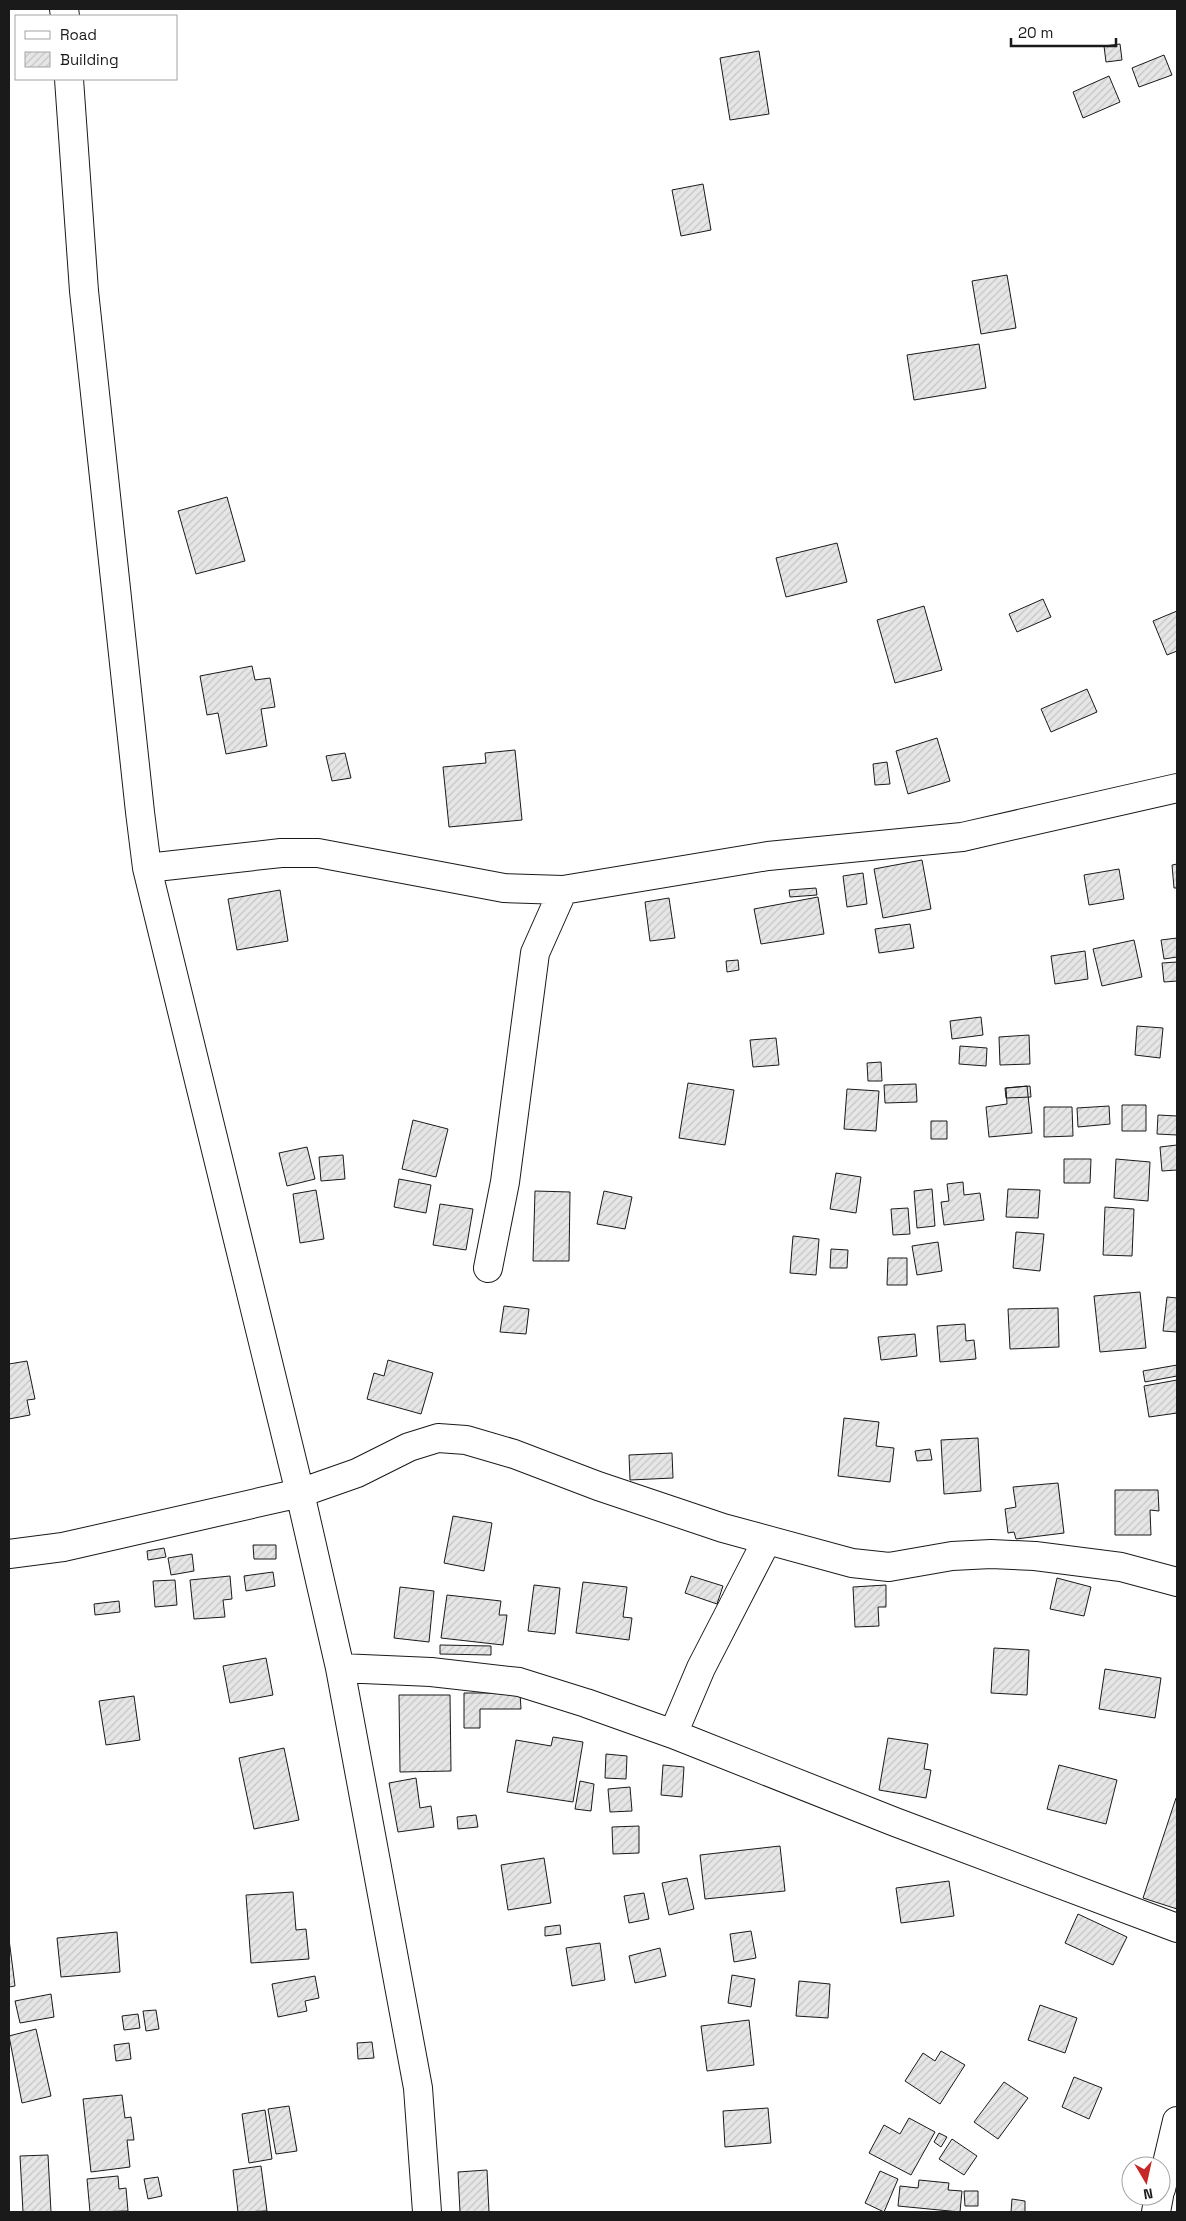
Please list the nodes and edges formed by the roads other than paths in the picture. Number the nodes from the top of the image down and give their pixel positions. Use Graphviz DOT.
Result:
graph roads {
  1 [pos="69,80"];
  2 [pos="1177,788"];
  3 [pos="147,868"];
  4 [pos="563,890"];
  5 [pos="488,1268"];
  6 [pos="300,1493"];
  7 [pos="767,1540"];
  8 [pos="9,1554"];
  9 [pos="1177,1582"];
  10 [pos="340,1668"];
  11 [pos="673,1734"];
  12 [pos="1177,1928"];
  13 [pos="1177,2121"];
  14 [pos="1169,2156"];
  15 [pos="427,2212"];
  1 -- 3 [label="street"];
  2 -- 4 [label="street"];
  3 -- 4 [label="street"];
  3 -- 6 [label="street"];
  4 -- 5 [label="street"];
  6 -- 7 [label="street"];
  6 -- 8 [label="street"];
  6 -- 10 [label="street"];
  7 -- 9 [label="street"];
  7 -- 11 [label="street"];
  10 -- 11 [label="street"];
  10 -- 15 [label="street"];
  11 -- 12 [label="street"];
  13 -- 14 [label="street"];
}
